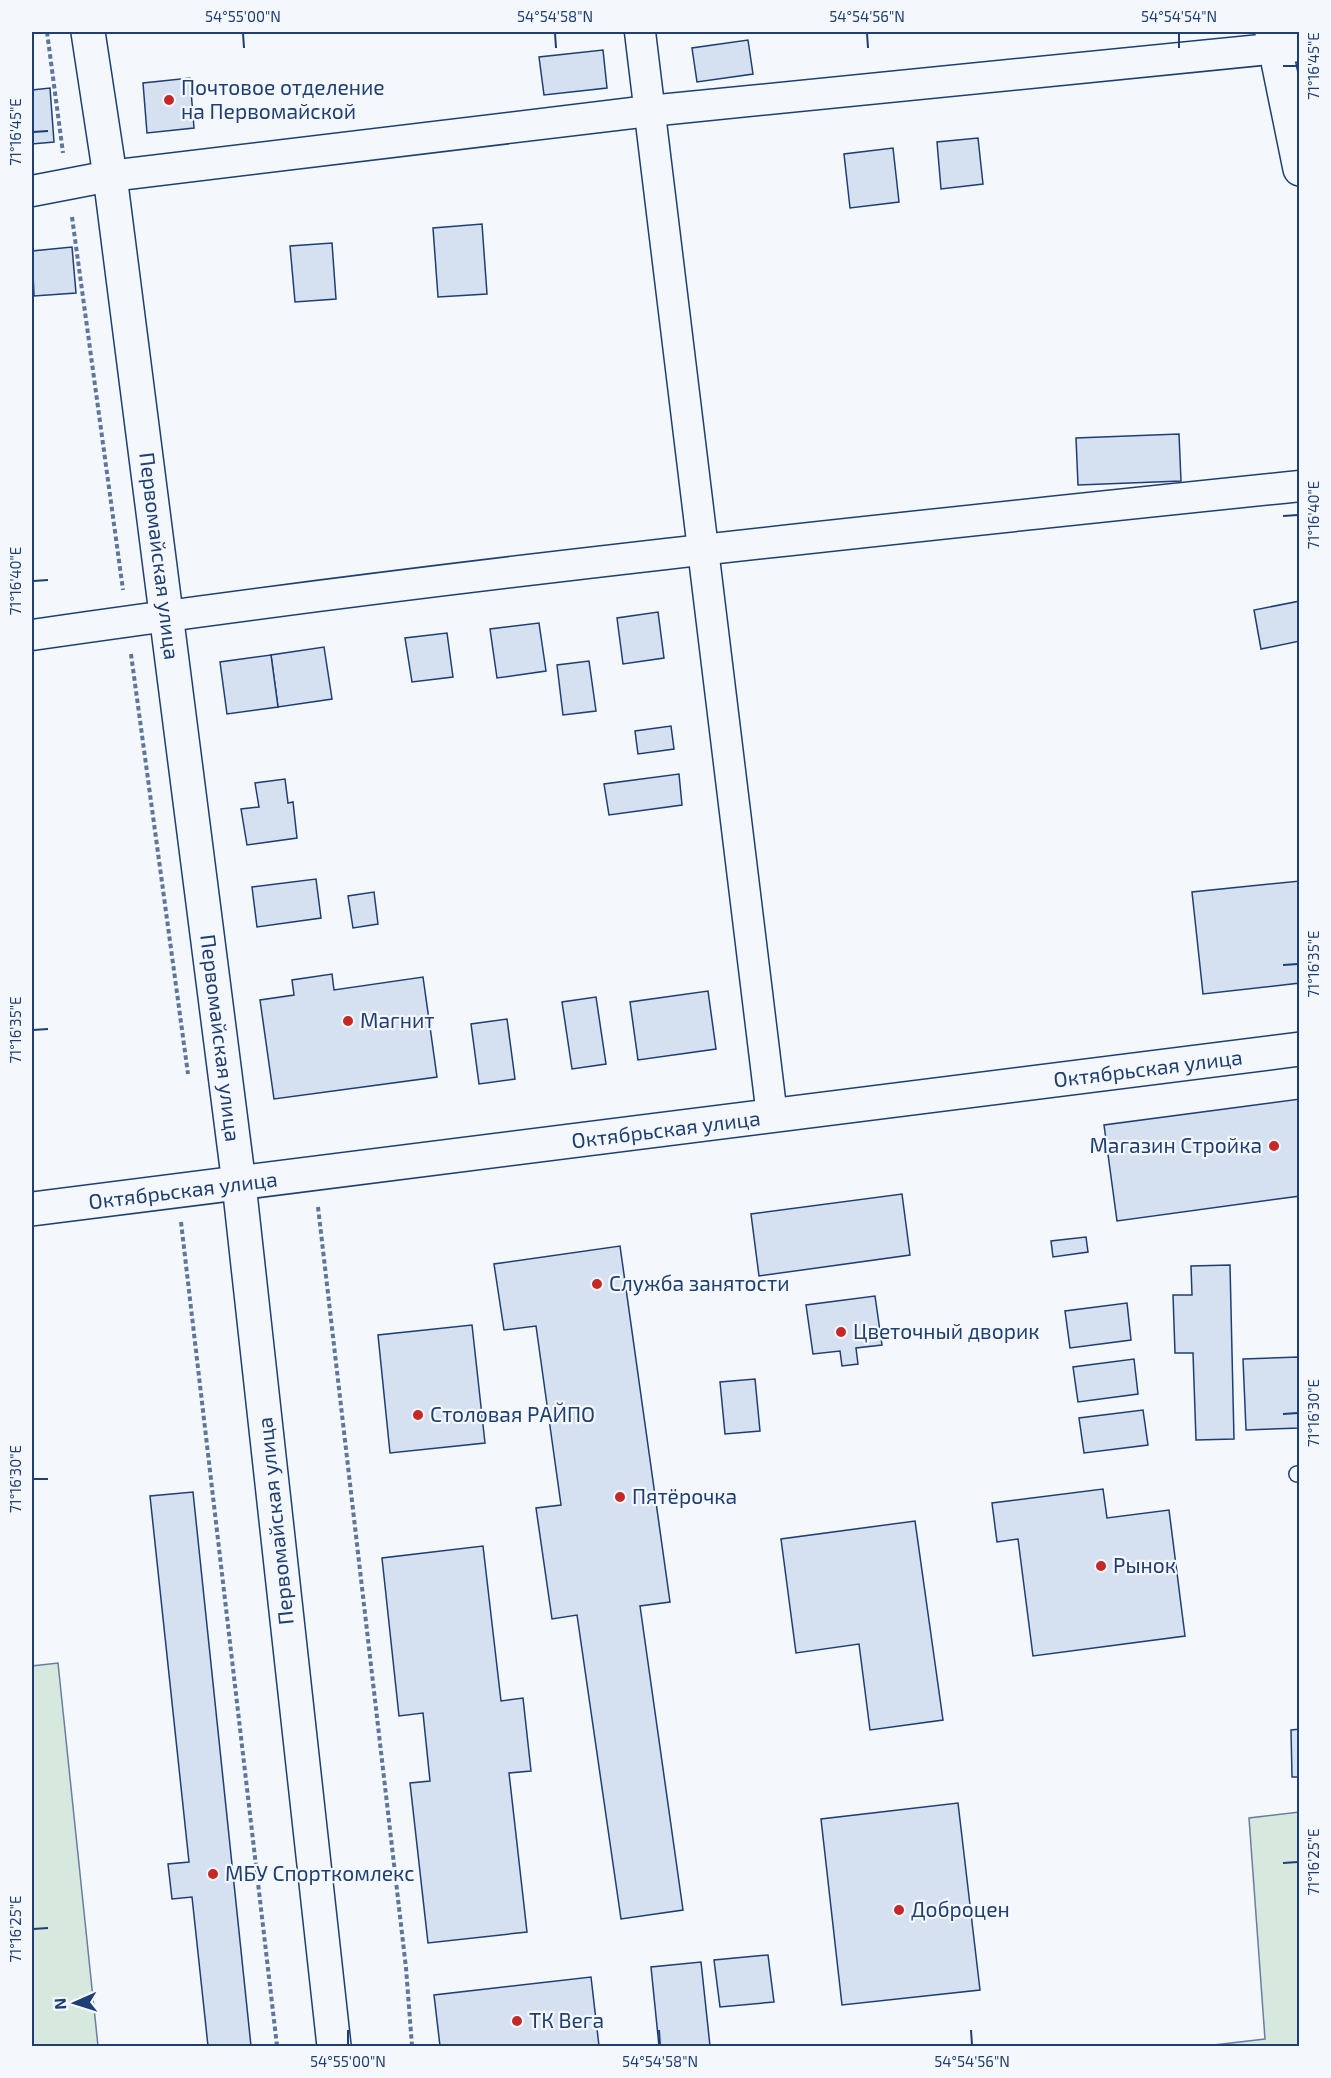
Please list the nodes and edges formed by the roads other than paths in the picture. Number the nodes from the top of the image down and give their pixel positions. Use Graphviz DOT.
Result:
graph roads {
  1 [pos="88,32"];
  2 [pos="640,32"];
  3 [pos="1282,43"];
  4 [pos="649,111"];
  5 [pos="1299,169"];
  6 [pos="110,176"];
  7 [pos="32,191"];
  8 [pos="1299,486"];
  9 [pos="703,548"];
  10 [pos="166,615"];
  11 [pos="32,635"];
  12 [pos="1299,1049"];
  13 [pos="772,1116"];
  14 [pos="239,1184"];
  15 [pos="32,1209"];
  16 [pos="334,2046"];
  1 -- 6 [label="street, Первомайская улица"];
  2 -- 4 [label="street"];
  3 -- 4 [label="street"];
  3 -- 5 [label="street"];
  4 -- 6 [label="street"];
  4 -- 9 [label="street"];
  6 -- 7 [label="street"];
  6 -- 10 [label="street, Первомайская улица"];
  8 -- 9 [label="street"];
  9 -- 10 [label="street"];
  9 -- 13 [label="street"];
  10 -- 11 [label="street"];
  10 -- 14 [label="street, Первомайская улица"];
  12 -- 13 [label="street, Октябрьская улица"];
  13 -- 14 [label="street, Октябрьская улица"];
  14 -- 15 [label="street, Октябрьская улица"];
  14 -- 16 [label="street, Первомайская улица"];
}
